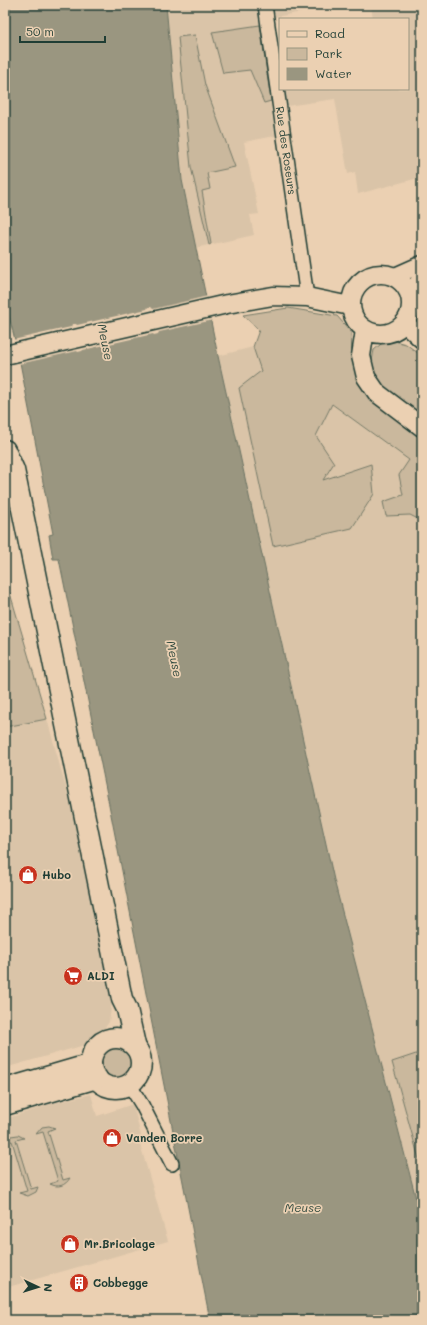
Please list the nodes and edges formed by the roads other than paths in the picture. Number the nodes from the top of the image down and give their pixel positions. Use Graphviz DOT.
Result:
graph roads {
  1 [pos="265,5"];
  2 [pos="422,264"];
  3 [pos="422,274"];
  4 [pos="395,276"];
  5 [pos="411,296"];
  6 [pos="307,297"];
  7 [pos="350,306"];
  8 [pos="406,323"];
  9 [pos="365,330"];
  10 [pos="422,339"];
  11 [pos="5,355"];
  12 [pos="422,428"];
  13 [pos="6,452"];
  14 [pos="122,999"];
  15 [pos="110,1038"];
  16 [pos="135,1045"];
  17 [pos="94,1071"];
  18 [pos="129,1084"];
  19 [pos="5,1089"];
  20 [pos="5,1105"];
  21 [pos="172,1164"];
  1 -- 6 [label="street, Rue des Roseurs"];
  2 -- 4 [label="street"];
  3 -- 5 [label="street"];
  4 -- 5 [label="main road"];
  4 -- 7 [label="main road"];
  5 -- 8 [label="main road"];
  6 -- 7 [label="main road"];
  6 -- 11 [label="main road"];
  7 -- 9 [label="main road"];
  8 -- 9 [label="main road"];
  8 -- 10 [label="main road"];
  9 -- 12 [label="main road"];
  13 -- 14 [label="main road"];
  14 -- 15 [label="main road"];
  14 -- 16 [label="main road"];
  15 -- 16 [label="main road"];
  15 -- 17 [label="main road"];
  16 -- 18 [label="main road"];
  17 -- 18 [label="main road"];
  17 -- 19 [label="main road"];
  17 -- 20 [label="main road"];
  18 -- 21 [label="street"];
}
